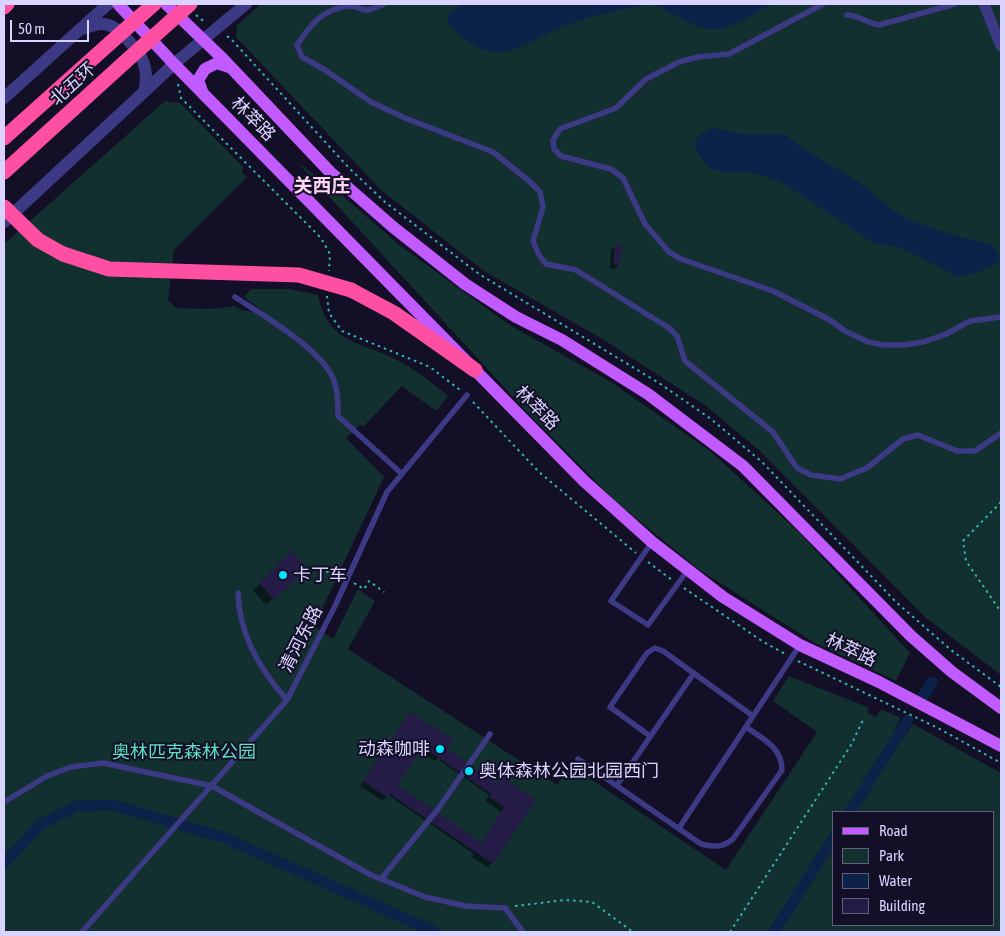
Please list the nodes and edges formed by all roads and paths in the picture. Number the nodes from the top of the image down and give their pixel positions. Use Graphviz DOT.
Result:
graph roads {
  1 [pos="7,4"];
  2 [pos="108,4"];
  3 [pos="118,4"];
  4 [pos="154,4"];
  5 [pos="166,4"];
  6 [pos="246,4"];
  7 [pos="384,4"];
  8 [pos="823,4"];
  9 [pos="955,4"];
  10 [pos="984,4"];
  11 [pos="355,5"];
  12 [pos="4,7"];
  13 [pos="192,9"];
  14 [pos="847,15"];
  15 [pos="79,30"];
  16 [pos="216,30"];
  17 [pos="202,40"];
  18 [pos="1001,46"];
  19 [pos="174,64"];
  20 [pos="232,68"];
  21 [pos="144,92"];
  22 [pos="203,94"];
  23 [pos="4,98"];
  24 [pos="4,138"];
  25 [pos="4,172"];
  26 [pos="4,207"];
  27 [pos="4,222"];
  28 [pos="236,297"];
  29 [pos="1001,317"];
  30 [pos="475,370"];
  31 [pos="467,395"];
  32 [pos="1001,433"];
  33 [pos="402,474"];
  34 [pos="1001,502"];
  35 [pos="652,542"];
  36 [pos="307,568"];
  37 [pos="687,570"];
  38 [pos="347,579"];
  39 [pos="384,592"];
  40 [pos="238,593"];
  41 [pos="1001,612"];
  42 [pos="800,645"];
  43 [pos="694,673"];
  44 [pos="287,700"];
  45 [pos="1001,708"];
  46 [pos="753,716"];
  47 [pos="864,720"];
  48 [pos="746,727"];
  49 [pos="490,734"];
  50 [pos="650,736"];
  51 [pos="1001,746"];
  52 [pos="578,759"];
  53 [pos="212,786"];
  54 [pos="616,786"];
  55 [pos="4,802"];
  56 [pos="679,828"];
  57 [pos="381,879"];
  58 [pos="505,908"];
  59 [pos="82,932"];
  60 [pos="523,932"];
  61 [pos="633,932"];
  62 [pos="730,932"];
  1 -- 12 [label="highway"];
  2 -- 15 [label="street"];
  3 -- 19 [label="main road, 林萃路"];
  4 -- 24 [label="highway, 北五环, bridge"];
  5 -- 17 [label="main road, 林萃路"];
  6 -- 16 [label="street"];
  7 -- 11 [label="lane"];
  8 -- 29 [label="lane"];
  9 -- 14 [label="lane"];
  10 -- 18 [label="street"];
  11 -- 32 [label="lane"];
  13 -- 16 [label="path"];
  13 -- 25 [label="highway, 北五环, bridge"];
  15 -- 21 [label="street"];
  15 -- 23 [label="street"];
  16 -- 17 [label="street"];
  17 -- 19 [label="street"];
  17 -- 20 [label="main road, 林萃路"];
  19 -- 21 [label="street"];
  19 -- 22 [label="main road, 林萃路"];
  20 -- 22 [label="main road"];
  20 -- 45 [label="main road, 林萃路"];
  21 -- 27 [label="street"];
  22 -- 30 [label="main road, 林萃路"];
  26 -- 30 [label="highway, bridge"];
  28 -- 33 [label="lane"];
  30 -- 35 [label="main road, 林萃路"];
  31 -- 33 [label="lane, 清河东路"];
  33 -- 38 [label="lane, 清河东路"];
  34 -- 41 [label="path"];
  35 -- 37 [label="main road, 林萃路"];
  35 -- 37 [label="lane"];
  36 -- 38 [label="path"];
  37 -- 42 [label="main road, 林萃路"];
  38 -- 39 [label="path"];
  38 -- 44 [label="lane, 清河东路"];
  40 -- 44 [label="lane"];
  42 -- 46 [label="lane"];
  42 -- 51 [label="main road, 林萃路"];
  43 -- 46 [label="lane"];
  43 -- 50 [label="lane"];
  43 -- 50 [label="lane"];
  44 -- 53 [label="lane, 清河东路"];
  46 -- 48 [label="lane"];
  47 -- 62 [label="path"];
  48 -- 56 [label="lane"];
  48 -- 56 [label="lane"];
  49 -- 57 [label="lane"];
  50 -- 54 [label="lane"];
  52 -- 54 [label="lane"];
  53 -- 55 [label="lane"];
  53 -- 57 [label="lane"];
  53 -- 59 [label="lane, 清河东路"];
  54 -- 56 [label="lane"];
  57 -- 58 [label="lane"];
  58 -- 60 [label="lane"];
  58 -- 61 [label="path"];
}
